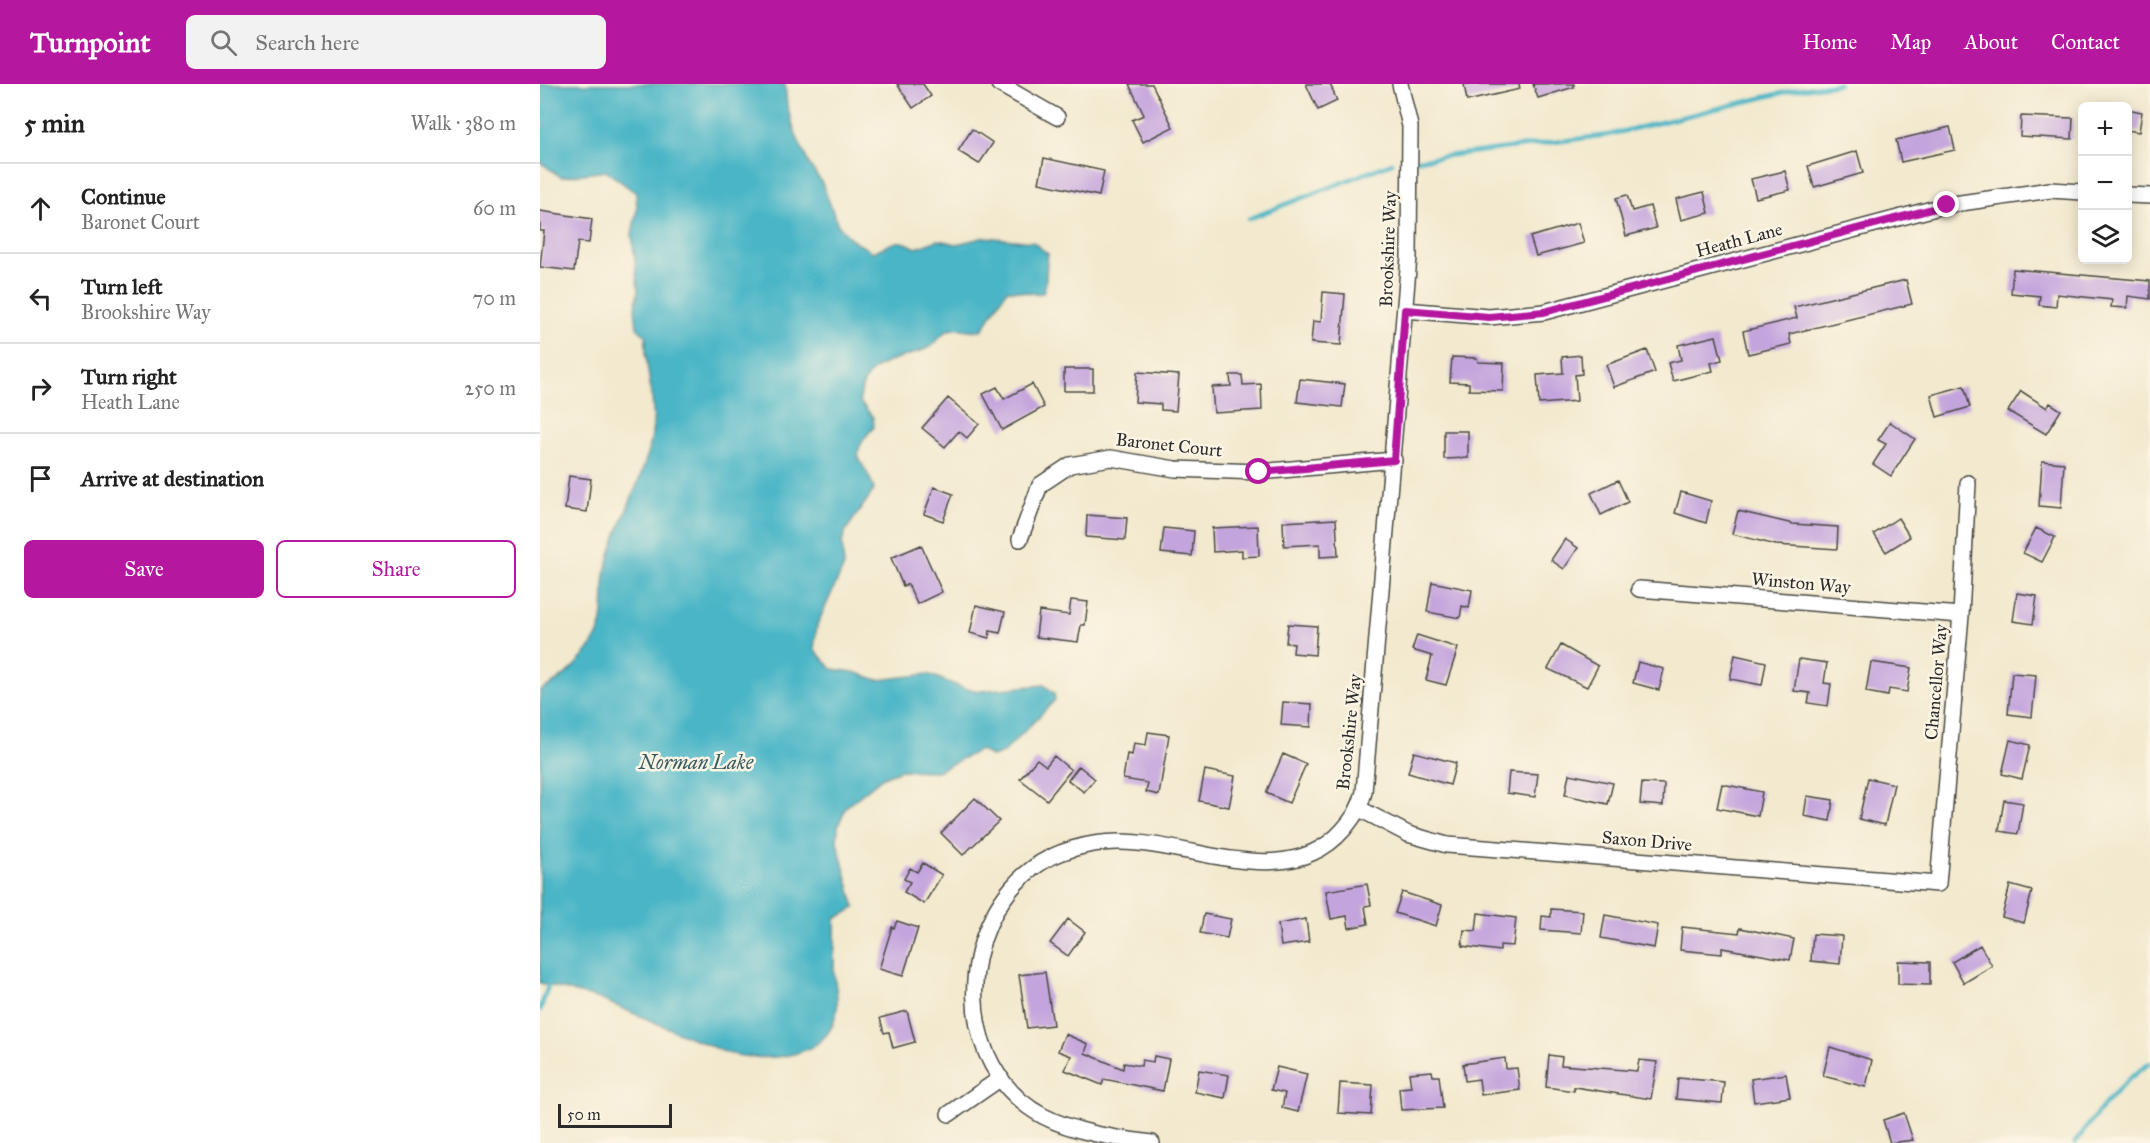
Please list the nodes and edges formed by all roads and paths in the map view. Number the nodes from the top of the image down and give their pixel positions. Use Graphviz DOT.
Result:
graph roads {
  1 [pos="999,84"];
  2 [pos="1400,84"];
  3 [pos="1057,117"];
  4 [pos="2078,192"];
  5 [pos="2132,195"];
  6 [pos="2150,196"];
  7 [pos="1405,310"];
  8 [pos="1394,460"];
  9 [pos="1968,483"];
  10 [pos="1020,539"];
  11 [pos="1638,589"];
  12 [pos="1961,615"];
  13 [pos="1360,809"];
  14 [pos="1938,884"];
  15 [pos="1001,1078"];
  16 [pos="950,1114"];
  17 [pos="1152,1143"];
  1 -- 3 [label="street"];
  2 -- 7 [label="street, Brookshire Way"];
  4 -- 7 [label="street, Heath Lane"];
  5 -- 6 [label="street"];
  7 -- 8 [label="street, Brookshire Way"];
  8 -- 10 [label="street, Baronet Court"];
  8 -- 13 [label="street, Brookshire Way"];
  9 -- 12 [label="street, Chancellor Way"];
  11 -- 12 [label="street, Winston Way"];
  12 -- 14 [label="street, Chancellor Way"];
  13 -- 14 [label="street, Saxon Drive"];
  13 -- 15 [label="street, Brookshire Way"];
  15 -- 16 [label="street"];
  15 -- 17 [label="street, Brookshire Way"];
}
